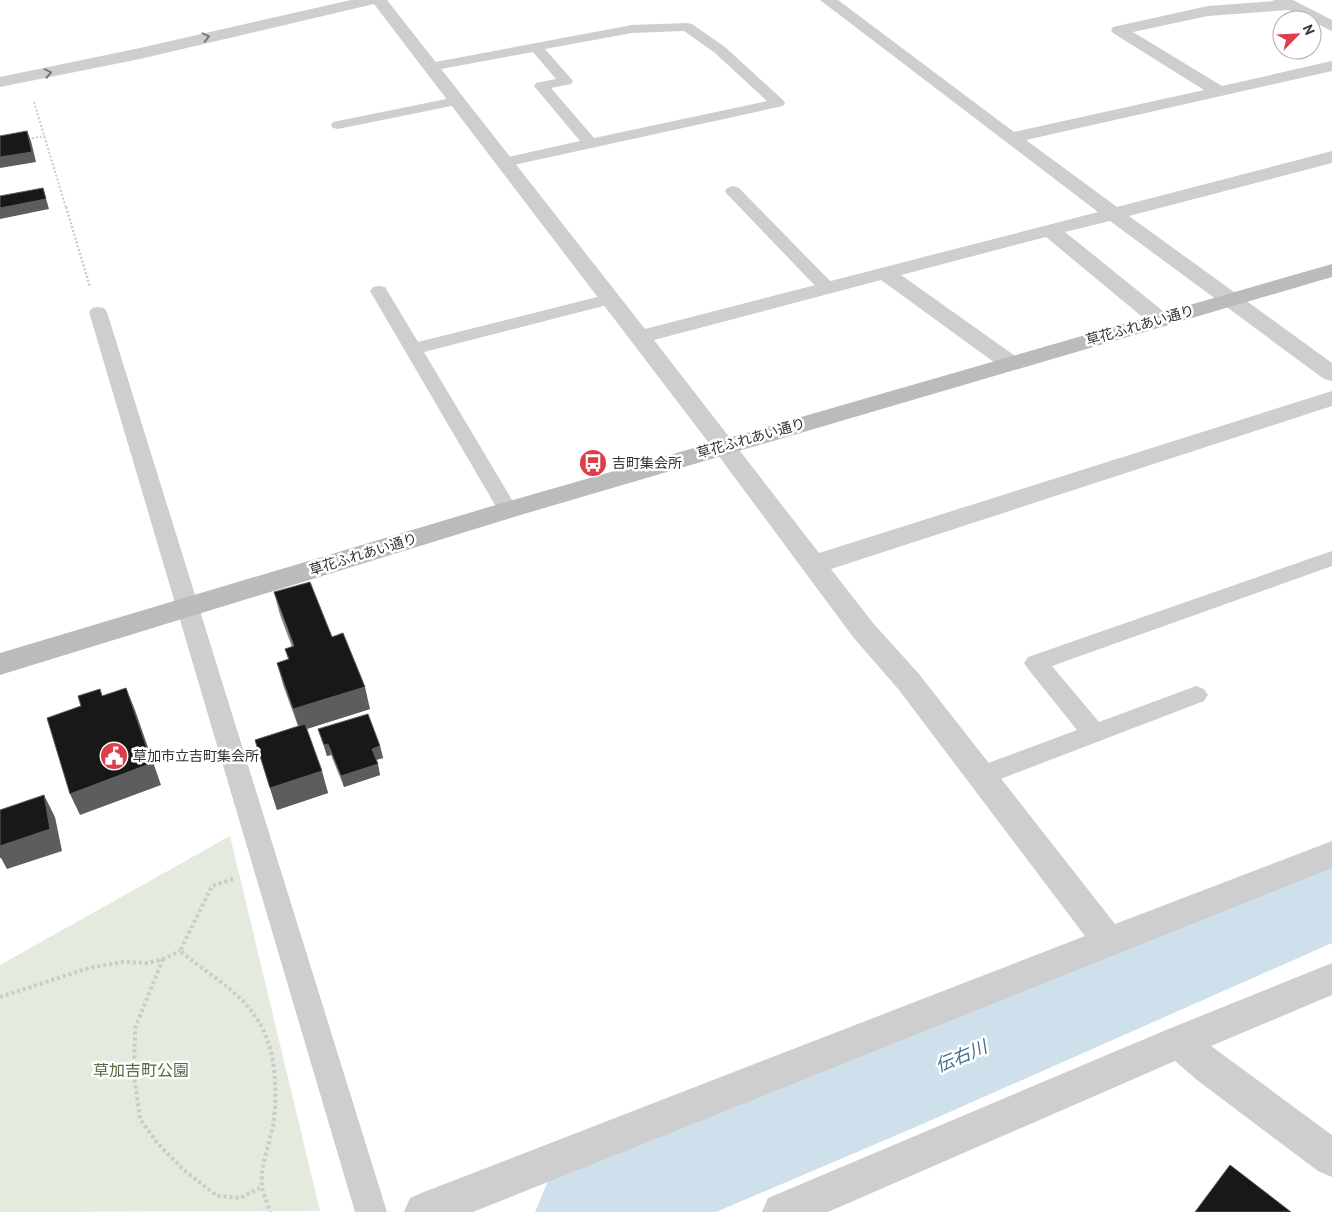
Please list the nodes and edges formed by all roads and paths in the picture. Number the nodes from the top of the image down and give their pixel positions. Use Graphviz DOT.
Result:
graph roads {
  1 [pos="372,0"];
  2 [pos="379,0"];
  3 [pos="828,0"];
  4 [pos="1324,4"];
  5 [pos="1291,5"];
  6 [pos="1332,26"];
  7 [pos="536,47"];
  8 [pos="1332,66"];
  9 [pos="430,67"];
  10 [pos="27,77"];
  11 [pos="0,82"];
  12 [pos="1220,92"];
  13 [pos="456,101"];
  14 [pos="338,125"];
  15 [pos="44,136"];
  16 [pos="1011,138"];
  17 [pos="27,139"];
  18 [pos="590,143"];
  19 [pos="1332,157"];
  20 [pos="504,162"];
  21 [pos="733,191"];
  22 [pos="1115,213"];
  23 [pos="1049,230"];
  24 [pos="1332,270"];
  25 [pos="884,273"];
  26 [pos="827,288"];
  27 [pos="379,291"];
  28 [pos="609,299"];
  29 [pos="1232,299"];
  30 [pos="98,312"];
  31 [pos="1160,320"];
  32 [pos="638,337"];
  33 [pos="413,349"];
  34 [pos="1010,363"];
  35 [pos="1332,374"];
  36 [pos="1332,398"];
  37 [pos="724,446"];
  38 [pos="508,510"];
  39 [pos="1332,558"];
  40 [pos="813,565"];
  41 [pos="188,606"];
  42 [pos="0,664"];
  43 [pos="1196,695"];
  44 [pos="1094,733"];
  45 [pos="982,776"];
  46 [pos="1332,854"];
  47 [pos="237,878"];
  48 [pos="1110,943"];
  49 [pos="180,951"];
  50 [pos="163,959"];
  51 [pos="1332,979"];
  52 [pos="0,997"];
  53 [pos="1179,1042"];
  54 [pos="1332,1158"];
  55 [pos="262,1187"];
  56 [pos="270,1212"];
  57 [pos="371,1212"];
  58 [pos="424,1212"];
  59 [pos="782,1212"];
  10 -- 1 [label="street, one-way"];
  2 -- 9 [label="street"];
  3 -- 16 [label="street"];
  4 -- 5 [label="street"];
  5 -- 6 [label="street"];
  5 -- 12 [label="street"];
  7 -- 9 [label="lane"];
  7 -- 18 [label="lane"];
  7 -- 18 [label="lane"];
  8 -- 12 [label="street"];
  9 -- 13 [label="street"];
  10 -- 11 [label="street"];
  10 -- 15 [label="path"];
  12 -- 16 [label="street"];
  13 -- 14 [label="lane"];
  13 -- 20 [label="street"];
  15 -- 17 [label="path"];
  15 -- 30 [label="path"];
  16 -- 22 [label="street"];
  18 -- 20 [label="lane"];
  19 -- 22 [label="street"];
  20 -- 28 [label="street"];
  21 -- 26 [label="lane"];
  22 -- 23 [label="street"];
  22 -- 29 [label="street"];
  23 -- 25 [label="street"];
  23 -- 31 [label="street"];
  24 -- 29 [label="street, 草花ふれあい通り"];
  25 -- 26 [label="street"];
  25 -- 34 [label="street"];
  26 -- 32 [label="street"];
  27 -- 33 [label="lane"];
  28 -- 32 [label="street"];
  28 -- 33 [label="lane"];
  29 -- 31 [label="street, 草花ふれあい通り"];
  29 -- 35 [label="street"];
  30 -- 41 [label="lane"];
  31 -- 34 [label="street, 草花ふれあい通り"];
  32 -- 37 [label="street"];
  33 -- 38 [label="lane"];
  34 -- 37 [label="street, 草花ふれあい通り"];
  36 -- 40 [label="street"];
  37 -- 38 [label="street, 草花ふれあい通り"];
  37 -- 40 [label="street"];
  38 -- 41 [label="street, 草花ふれあい通り"];
  39 -- 44 [label="lane"];
  40 -- 45 [label="street"];
  41 -- 42 [label="street, 草花ふれあい通り"];
  41 -- 57 [label="lane"];
  43 -- 44 [label="lane"];
  44 -- 45 [label="lane"];
  45 -- 48 [label="street"];
  46 -- 48 [label="street"];
  47 -- 49 [label="path"];
  48 -- 58 [label="street"];
  49 -- 50 [label="path"];
  49 -- 55 [label="path"];
  50 -- 52 [label="path"];
  50 -- 55 [label="path"];
  51 -- 53 [label="street"];
  53 -- 54 [label="street"];
  53 -- 59 [label="street"];
  55 -- 56 [label="path"];
}
